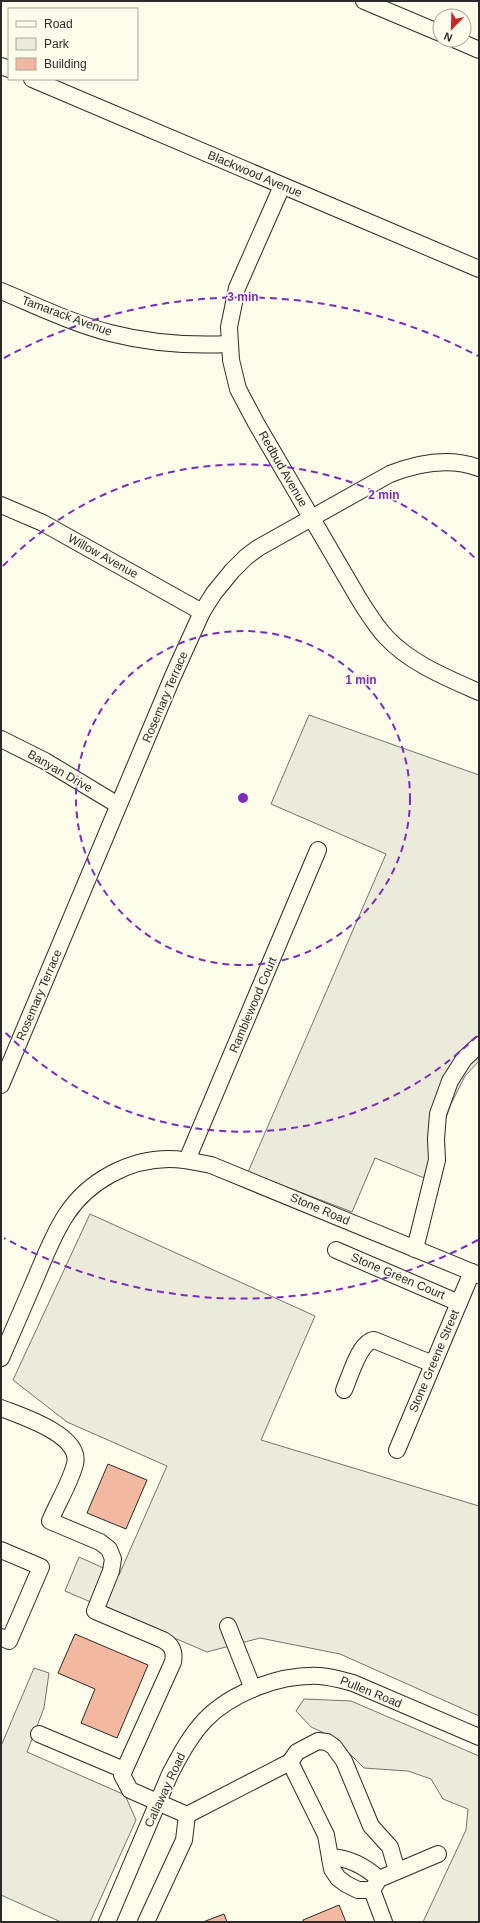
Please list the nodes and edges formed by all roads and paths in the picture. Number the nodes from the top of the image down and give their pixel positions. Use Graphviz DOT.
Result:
graph roads {
  1 [pos="364,1"];
  2 [pos="432,30"];
  3 [pos="34,80"];
  4 [pos="282,186"];
  5 [pos="479,268"];
  6 [pos="1,291"];
  7 [pos="229,344"];
  8 [pos="479,468"];
  9 [pos="1,505"];
  10 [pos="311,518"];
  11 [pos="202,612"];
  12 [pos="479,692"];
  13 [pos="1,739"];
  14 [pos="118,805"];
  15 [pos="318,850"];
  16 [pos="479,1045"];
  17 [pos="1,1085"];
  18 [pos="187,1160"];
  19 [pos="415,1249"];
  20 [pos="336,1250"];
  21 [pos="475,1273"];
  22 [pos="459,1303"];
  23 [pos="1,1358"];
  24 [pos="433,1364"];
  25 [pos="344,1390"];
  26 [pos="1,1408"];
  27 [pos="397,1450"];
  28 [pos="1,1550"];
  29 [pos="228,1626"];
  30 [pos="1,1637"];
  31 [pos="256,1688"];
  32 [pos="39,1734"];
  33 [pos="479,1737"];
  34 [pos="290,1762"];
  35 [pos="124,1770"];
  36 [pos="158,1802"];
  37 [pos="187,1815"];
  38 [pos="438,1854"];
  39 [pos="330,1857"];
  40 [pos="397,1871"];
  41 [pos="375,1885"];
  42 [pos="107,1922"];
  43 [pos="146,1922"];
  44 [pos="384,1922"];
  1 -- 2 [label="street"];
  3 -- 4 [label="street, Blackwood Avenue"];
  4 -- 5 [label="street, Blackwood Avenue"];
  4 -- 7 [label="street, Redbud Avenue"];
  6 -- 7 [label="street, Tamarack Avenue"];
  7 -- 10 [label="street, Redbud Avenue"];
  8 -- 10 [label="street, Rosemary Terrace"];
  9 -- 11 [label="street, Willow Avenue"];
  10 -- 11 [label="street, Rosemary Terrace"];
  10 -- 12 [label="street, Redbud Avenue"];
  11 -- 14 [label="street, Rosemary Terrace"];
  13 -- 14 [label="street, Banyan Drive"];
  14 -- 17 [label="street, Rosemary Terrace"];
  15 -- 18 [label="street, Ramblewood Court"];
  16 -- 19 [label="street"];
  18 -- 19 [label="street, Stone Road"];
  18 -- 23 [label="street, Stone Road"];
  19 -- 21 [label="street, Stone Road"];
  20 -- 22 [label="street, Stone Green Court"];
  21 -- 22 [label="street, Stone Greene Street"];
  22 -- 24 [label="street, Stone Greene Street"];
  24 -- 25 [label="street"];
  24 -- 27 [label="street, Stone Greene Street"];
  26 -- 35 [label="street"];
  28 -- 30 [label="street"];
  29 -- 31 [label="street"];
  31 -- 33 [label="street, Pullen Road"];
  31 -- 36 [label="street, Callaway Road"];
  32 -- 35 [label="street"];
  34 -- 37 [label="street"];
  34 -- 39 [label="street"];
  34 -- 40 [label="street"];
  35 -- 36 [label="street"];
  36 -- 37 [label="street"];
  36 -- 42 [label="street, Callaway Road"];
  37 -- 43 [label="street"];
  38 -- 40 [label="street"];
  39 -- 41 [label="street"];
  39 -- 41 [label="street"];
  40 -- 41 [label="street"];
  41 -- 44 [label="street"];
}
